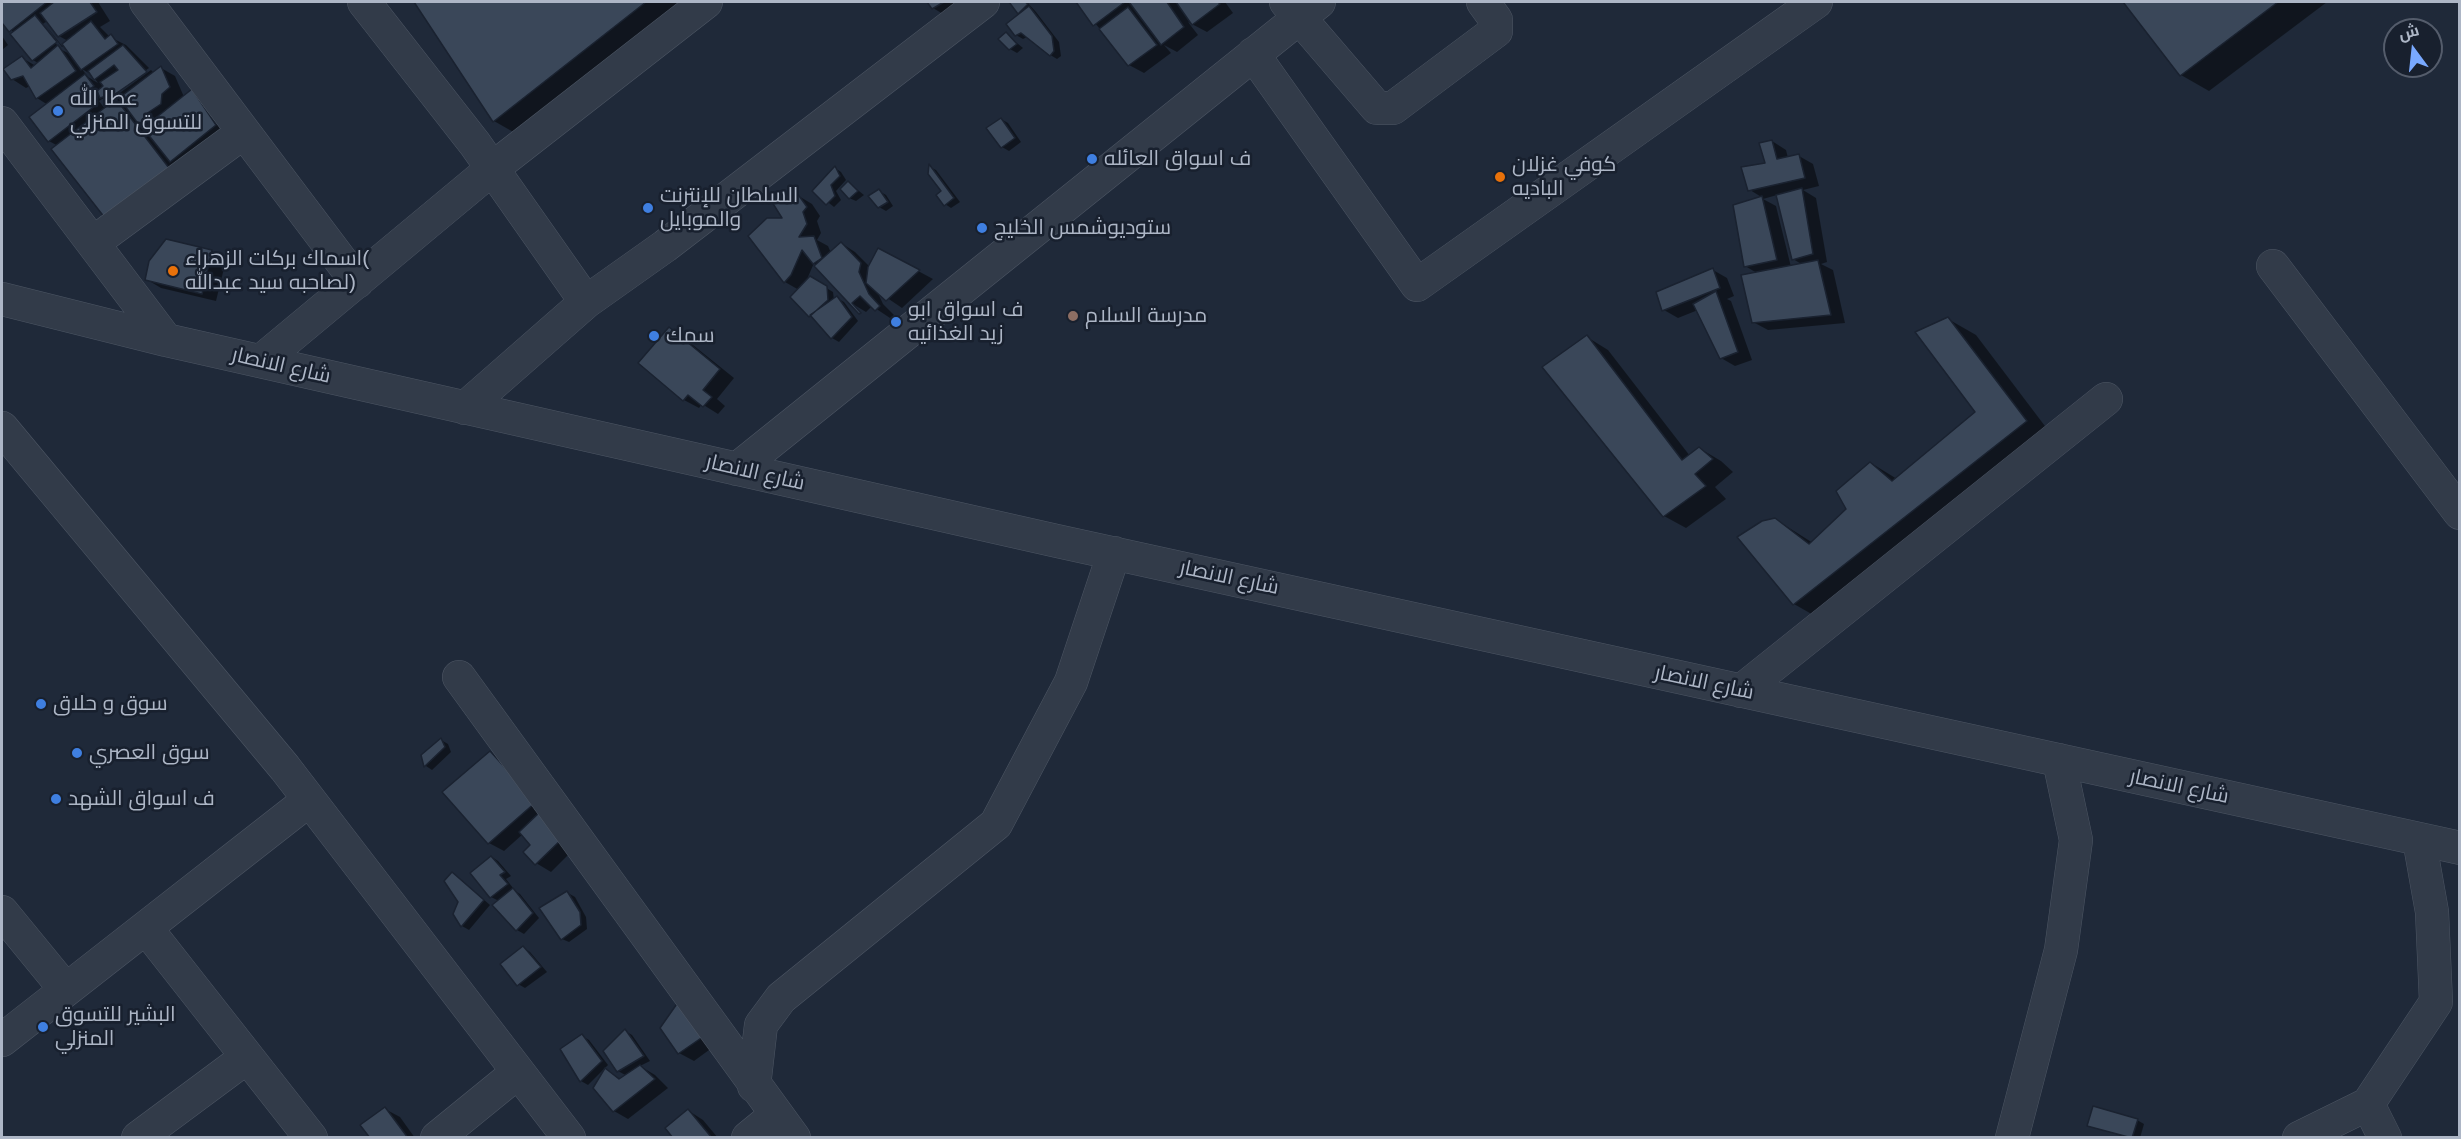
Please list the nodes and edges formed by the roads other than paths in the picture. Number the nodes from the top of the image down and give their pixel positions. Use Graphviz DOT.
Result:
graph roads {
  1 [pos="146,2"];
  2 [pos="364,2"];
  3 [pos="705,2"];
  4 [pos="983,2"];
  5 [pos="1483,2"];
  6 [pos="1816,2"];
  7 [pos="1301,7"];
  8 [pos="1253,54"];
  9 [pos="2,123"];
  10 [pos="244,132"];
  11 [pos="492,168"];
  12 [pos="93,243"];
  13 [pos="2272,266"];
  14 [pos="357,282"];
  15 [pos="2,299"];
  16 [pos="586,302"];
  17 [pos="166,340"];
  18 [pos="261,361"];
  19 [pos="2106,399"];
  20 [pos="465,408"];
  21 [pos="2,428"];
  22 [pos="737,469"];
  23 [pos="2460,513"];
  24 [pos="1114,553"];
  25 [pos="459,677"];
  26 [pos="1741,691"];
  27 [pos="2060,760"];
  28 [pos="309,800"];
  29 [pos="2420,839"];
  30 [pos="2460,848"];
  31 [pos="2,912"];
  32 [pos="146,928"];
  33 [pos="66,990"];
  34 [pos="2,1040"];
  35 [pos="247,1057"];
  36 [pos="518,1072"];
  37 [pos="754,1086"];
  38 [pos="2368,1104"];
  39 [pos="785,1126"];
  40 [pos="138,1137"];
  41 [pos="311,1137"];
  42 [pos="438,1137"];
  43 [pos="569,1137"];
  44 [pos="748,1137"];
  45 [pos="2012,1137"];
  46 [pos="2300,1137"];
  47 [pos="2385,1137"];
  1 -- 10 [label="street"];
  2 -- 11 [label="street"];
  3 -- 11 [label="street"];
  4 -- 16 [label="street"];
  5 -- 7 [label="street"];
  6 -- 8 [label="street"];
  7 -- 8 [label="street"];
  8 -- 22 [label="street"];
  9 -- 12 [label="street"];
  10 -- 12 [label="street"];
  10 -- 14 [label="street"];
  11 -- 14 [label="street"];
  11 -- 16 [label="street"];
  12 -- 17 [label="street"];
  13 -- 23 [label="street"];
  14 -- 18 [label="street"];
  15 -- 17 [label="street, شارع الانصار"];
  16 -- 20 [label="street"];
  17 -- 18 [label="street, شارع الانصار"];
  18 -- 20 [label="street, شارع الانصار"];
  19 -- 26 [label="street"];
  20 -- 22 [label="street, شارع الانصار"];
  21 -- 28 [label="street"];
  22 -- 24 [label="street, شارع الانصار"];
  24 -- 26 [label="street, شارع الانصار"];
  24 -- 37 [label="street"];
  25 -- 37 [label="street"];
  26 -- 27 [label="street, شارع الانصار"];
  27 -- 29 [label="street, شارع الانصار"];
  27 -- 45 [label="street"];
  28 -- 32 [label="street"];
  28 -- 36 [label="street"];
  29 -- 30 [label="street, شارع الانصار"];
  29 -- 38 [label="street"];
  31 -- 33 [label="street"];
  32 -- 33 [label="street"];
  32 -- 35 [label="street"];
  33 -- 34 [label="street"];
  35 -- 40 [label="street"];
  35 -- 41 [label="street"];
  36 -- 42 [label="street"];
  36 -- 43 [label="street"];
  37 -- 39 [label="street"];
  38 -- 46 [label="street"];
  38 -- 47 [label="street"];
  39 -- 44 [label="street"];
}
